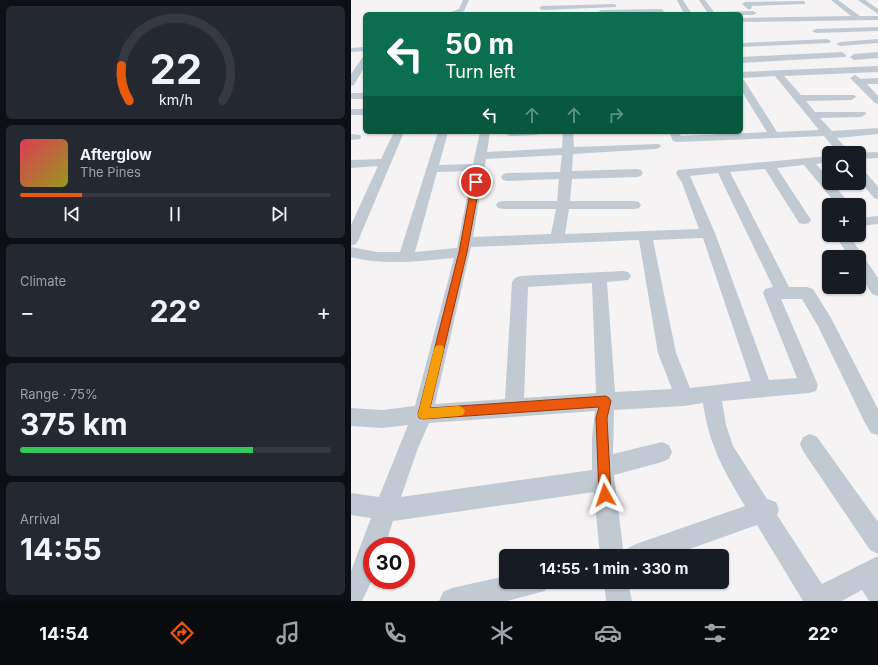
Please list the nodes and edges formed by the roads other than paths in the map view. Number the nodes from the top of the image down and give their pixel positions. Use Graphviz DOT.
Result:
graph roads {
  1 [pos="466,0"];
  2 [pos="680,0"];
  3 [pos="702,0"];
  4 [pos="834,0"];
  5 [pos="766,2"];
  6 [pos="863,2"];
  7 [pos="878,3"];
  8 [pos="806,5"];
  9 [pos="613,6"];
  10 [pos="542,8"];
  11 [pos="661,10"];
  12 [pos="573,11"];
  13 [pos="600,11"];
  14 [pos="629,11"];
  15 [pos="456,12"];
  16 [pos="687,12"];
  17 [pos="711,12"];
  18 [pos="775,12"];
  19 [pos="795,12"];
  20 [pos="878,12"];
  21 [pos="743,13"];
  22 [pos="753,13"];
  23 [pos="858,18"];
  24 [pos="878,18"];
  25 [pos="803,19"];
  26 [pos="743,20"];
  27 [pos="812,30"];
  28 [pos="878,30"];
  29 [pos="827,41"];
  30 [pos="878,41"];
  31 [pos="743,44"];
  32 [pos="743,46"];
  33 [pos="363,49"];
  34 [pos="351,50"];
  35 [pos="842,55"];
  36 [pos="878,55"];
  37 [pos="854,57"];
  38 [pos="751,59"];
  39 [pos="363,60"];
  40 [pos="743,60"];
  41 [pos="351,61"];
  42 [pos="363,63"];
  43 [pos="878,69"];
  44 [pos="761,74"];
  45 [pos="778,74"];
  46 [pos="743,75"];
  47 [pos="860,75"];
  48 [pos="363,76"];
  49 [pos="352,79"];
  50 [pos="878,81"];
  51 [pos="745,94"];
  52 [pos="351,96"];
  53 [pos="363,96"];
  54 [pos="851,97"];
  55 [pos="798,98"];
  56 [pos="878,101"];
  57 [pos="351,112"];
  58 [pos="363,112"];
  59 [pos="861,114"];
  60 [pos="813,116"];
  61 [pos="878,131"];
  62 [pos="398,134"];
  63 [pos="442,134"];
  64 [pos="485,134"];
  65 [pos="568,134"];
  66 [pos="675,134"];
  67 [pos="828,134"];
  68 [pos="723,135"];
  69 [pos="774,135"];
  70 [pos="655,146"];
  71 [pos="838,146"];
  72 [pos="568,151"];
  73 [pos="878,155"];
  74 [pos="866,156"];
  75 [pos="822,160"];
  76 [pos="807,161"];
  77 [pos="386,162"];
  78 [pos="480,162"];
  79 [pos="351,164"];
  80 [pos="769,165"];
  81 [pos="432,169"];
  82 [pos="722,169"];
  83 [pos="637,173"];
  84 [pos="565,175"];
  85 [pos="507,178"];
  86 [pos="866,180"];
  87 [pos="878,195"];
  88 [pos="838,198"];
  89 [pos="503,205"];
  90 [pos="563,205"];
  91 [pos="635,205"];
  92 [pos="804,220"];
  93 [pos="878,220"];
  94 [pos="866,221"];
  95 [pos="708,232"];
  96 [pos="645,235"];
  97 [pos="557,238"];
  98 [pos="351,241"];
  99 [pos="464,247"];
  100 [pos="351,252"];
  101 [pos="406,257"];
  102 [pos="866,272"];
  103 [pos="623,276"];
  104 [pos="599,277"];
  105 [pos="878,290"];
  106 [pos="784,293"];
  107 [pos="763,389"];
  108 [pos="711,393"];
  109 [pos="684,397"];
  110 [pos="606,401"];
  111 [pos="514,407"];
  112 [pos="423,414"];
  113 [pos="351,417"];
  114 [pos="878,426"];
  115 [pos="810,444"];
  116 [pos="662,452"];
  117 [pos="603,474"];
  118 [pos="351,504"];
  119 [pos="386,509"];
  120 [pos="765,511"];
  121 [pos="376,537"];
  122 [pos="878,542"];
  123 [pos="612,549"];
  124 [pos="657,549"];
  125 [pos="363,573"];
  126 [pos="874,578"];
  127 [pos="505,589"];
  128 [pos="617,589"];
  129 [pos="351,597"];
  130 [pos="452,601"];
  131 [pos="619,601"];
  132 [pos="817,601"];
  1 -- 15 [label="street"];
  2 -- 16 [label="street"];
  3 -- 17 [label="street"];
  4 -- 23 [label="street"];
  5 -- 8 [label="street"];
  5 -- 18 [label="street"];
  5 -- 22 [label="street"];
  6 -- 7 [label="street"];
  6 -- 20 [label="street"];
  8 -- 19 [label="street"];
  9 -- 13 [label="street"];
  10 -- 12 [label="street"];
  11 -- 14 [label="street"];
  12 -- 13 [label="street"];
  13 -- 14 [label="street"];
  18 -- 19 [label="street"];
  18 -- 22 [label="street"];
  19 -- 25 [label="street"];
  21 -- 22 [label="street"];
  23 -- 24 [label="street"];
  23 -- 25 [label="street"];
  25 -- 26 [label="street"];
  25 -- 27 [label="street"];
  27 -- 28 [label="street"];
  27 -- 29 [label="street"];
  29 -- 31 [label="street"];
  29 -- 35 [label="street"];
  30 -- 37 [label="street"];
  32 -- 38 [label="street"];
  33 -- 34 [label="street"];
  35 -- 38 [label="street"];
  35 -- 47 [label="street"];
  36 -- 37 [label="street"];
  37 -- 47 [label="street"];
  38 -- 40 [label="street"];
  38 -- 44 [label="street"];
  39 -- 41 [label="street"];
  42 -- 49 [label="street"];
  43 -- 47 [label="street"];
  44 -- 45 [label="street"];
  44 -- 46 [label="street"];
  45 -- 47 [label="street"];
  45 -- 55 [label="street"];
  47 -- 50 [label="street"];
  47 -- 56 [label="street"];
  48 -- 49 [label="street"];
  51 -- 69 [label="street"];
  52 -- 53 [label="street"];
  54 -- 55 [label="street"];
  55 -- 60 [label="street"];
  57 -- 58 [label="street"];
  59 -- 60 [label="street"];
  60 -- 67 [label="street"];
  61 -- 67 [label="street"];
  62 -- 77 [label="street"];
  63 -- 81 [label="street"];
  64 -- 78 [label="street"];
  65 -- 72 [label="street"];
  66 -- 68 [label="street"];
  67 -- 69 [label="street"];
  67 -- 71 [label="street"];
  68 -- 69 [label="street"];
  70 -- 72 [label="street"];
  72 -- 78 [label="street"];
  72 -- 84 [label="street"];
  73 -- 74 [label="street"];
  75 -- 76 [label="street"];
  76 -- 80 [label="street"];
  76 -- 88 [label="street"];
  77 -- 79 [label="street"];
  77 -- 98 [label="street"];
  78 -- 81 [label="street"];
  78 -- 99 [label="street"];
  80 -- 82 [label="street"];
  80 -- 92 [label="street"];
  81 -- 101 [label="street"];
  82 -- 95 [label="street"];
  82 -- 106 [label="street"];
  83 -- 84 [label="street"];
  84 -- 85 [label="street"];
  84 -- 90 [label="street"];
  86 -- 87 [label="street"];
  89 -- 90 [label="street"];
  90 -- 91 [label="street"];
  90 -- 97 [label="street"];
  93 -- 94 [label="street"];
  95 -- 96 [label="street"];
  95 -- 107 [label="street"];
  96 -- 97 [label="street"];
  96 -- 109 [label="street"];
  97 -- 99 [label="street"];
  99 -- 101 [label="street"];
  99 -- 112 [label="street"];
  100 -- 101 [label="street"];
  102 -- 105 [label="street"];
  103 -- 104 [label="street"];
  104 -- 110 [label="street"];
  104 -- 111 [label="street"];
  106 -- 107 [label="street"];
  106 -- 114 [label="street"];
  107 -- 108 [label="street"];
  108 -- 109 [label="street"];
  108 -- 120 [label="street"];
  109 -- 110 [label="street"];
  110 -- 111 [label="street"];
  110 -- 117 [label="street"];
  111 -- 112 [label="street"];
  112 -- 113 [label="street"];
  112 -- 119 [label="street"];
  115 -- 122 [label="street"];
  116 -- 117 [label="street"];
  117 -- 119 [label="street"];
  117 -- 123 [label="street"];
  118 -- 119 [label="street"];
  119 -- 121 [label="street"];
  120 -- 124 [label="street"];
  120 -- 132 [label="street"];
  125 -- 129 [label="street"];
  126 -- 132 [label="street"];
  127 -- 130 [label="street"];
  128 -- 131 [label="street"];
}
